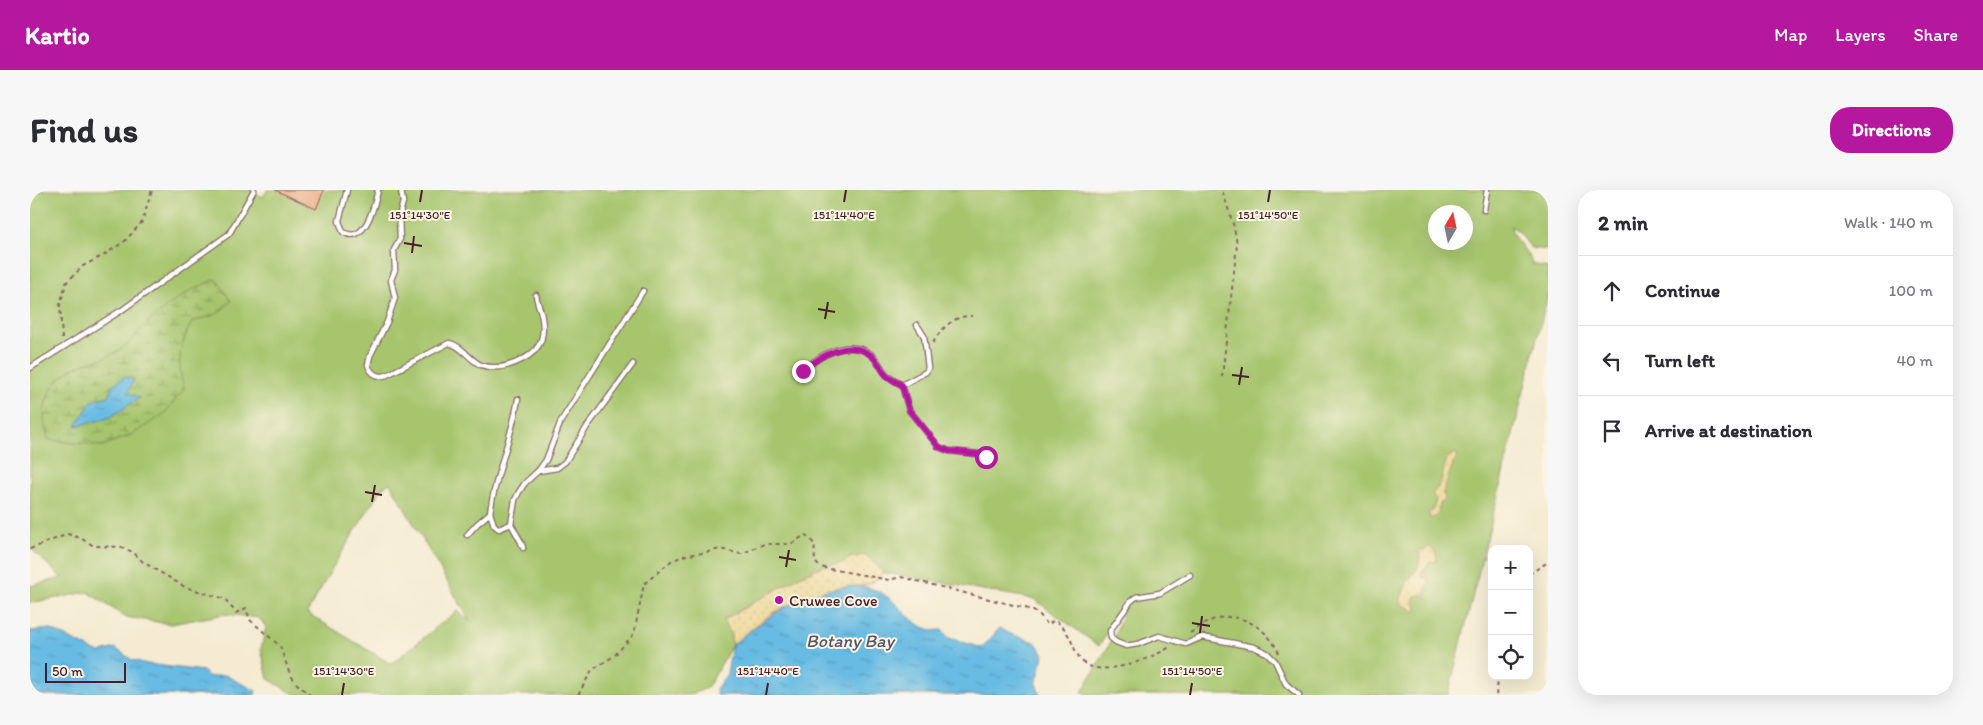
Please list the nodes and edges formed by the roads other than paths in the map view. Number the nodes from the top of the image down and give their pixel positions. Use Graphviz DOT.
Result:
graph roads {
  1 [pos="254,190"];
  2 [pos="347,190"];
  3 [pos="378,190"];
  4 [pos="401,190"];
  5 [pos="1487,190"];
  6 [pos="1484,210"];
  7 [pos="643,292"];
  8 [pos="536,295"];
  9 [pos="917,325"];
  10 [pos="633,364"];
  11 [pos="30,368"];
  12 [pos="800,375"];
  13 [pos="902,385"];
  14 [pos="518,399"];
  15 [pos="986,457"];
  16 [pos="538,471"];
  17 [pos="490,513"];
  18 [pos="510,524"];
  19 [pos="467,535"];
  20 [pos="523,548"];
  21 [pos="1190,575"];
  22 [pos="1299,695"];
  1 -- 11 [label="lane"];
  2 -- 3 [label="lane"];
  4 -- 8 [label="lane"];
  5 -- 6 [label="lane"];
  7 -- 16 [label="lane"];
  9 -- 13 [label="lane"];
  10 -- 16 [label="lane"];
  12 -- 13 [label="lane"];
  13 -- 15 [label="lane"];
  14 -- 17 [label="lane"];
  16 -- 18 [label="lane"];
  17 -- 18 [label="lane"];
  17 -- 19 [label="lane"];
  18 -- 20 [label="lane"];
  21 -- 22 [label="lane"];
}
